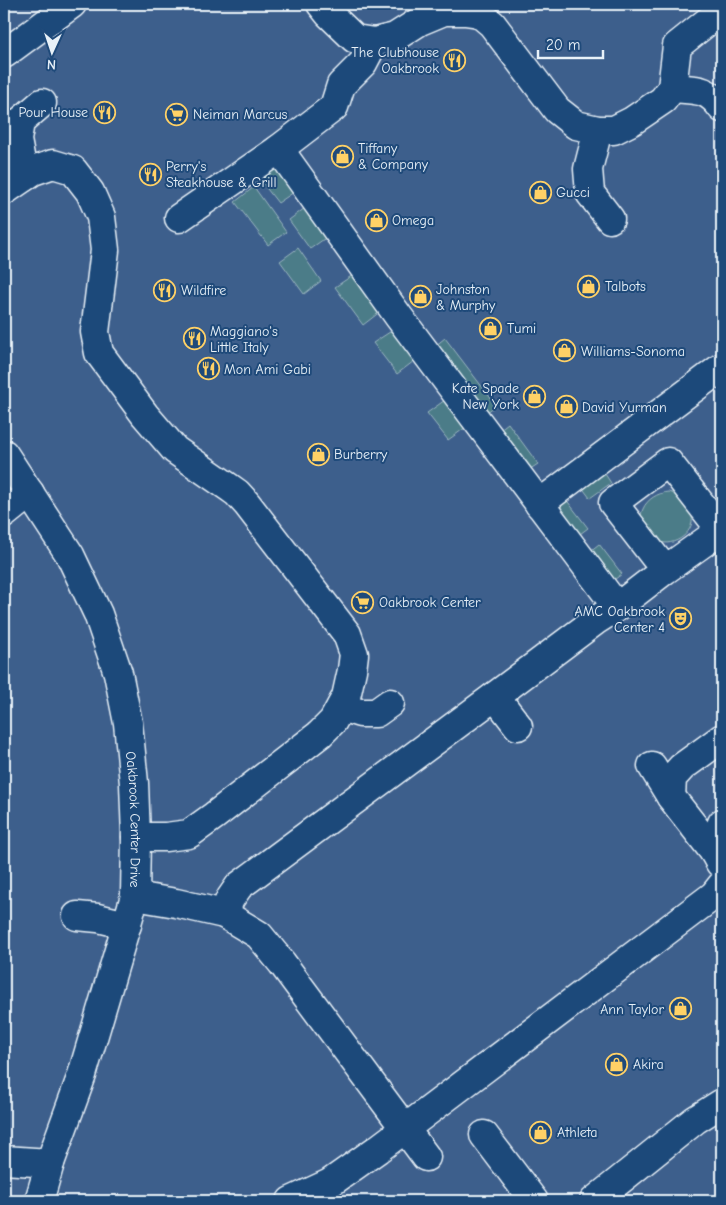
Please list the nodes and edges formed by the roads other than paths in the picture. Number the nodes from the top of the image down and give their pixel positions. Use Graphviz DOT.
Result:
graph roads {
  1 [pos="72,4"];
  2 [pos="321,4"];
  3 [pos="722,10"];
  4 [pos="374,42"];
  5 [pos="4,54"];
  6 [pos="672,88"];
  7 [pos="42,102"];
  8 [pos="722,108"];
  9 [pos="598,130"];
  10 [pos="279,149"];
  11 [pos="14,184"];
  12 [pos="180,218"];
  13 [pos="610,219"];
  14 [pos="722,367"];
  15 [pos="4,454"];
  16 [pos="30,493"];
  17 [pos="539,504"];
  18 [pos="4,514"];
  19 [pos="665,570"];
  20 [pos="617,607"];
  21 [pos="495,696"];
  22 [pos="390,703"];
  23 [pos="341,707"];
  24 [pos="518,726"];
  25 [pos="722,738"];
  26 [pos="652,766"];
  27 [pos="671,797"];
  28 [pos="722,823"];
  29 [pos="136,837"];
  30 [pos="718,860"];
  31 [pos="722,885"];
  32 [pos="135,896"];
  33 [pos="224,914"];
  34 [pos="77,916"];
  35 [pos="127,925"];
  36 [pos="722,1103"];
  37 [pos="405,1129"];
  38 [pos="484,1135"];
  39 [pos="426,1157"];
  40 [pos="4,1160"];
  41 [pos="50,1163"];
  42 [pos="39,1201"];
  43 [pos="291,1201"];
  44 [pos="534,1201"];
  45 [pos="594,1201"];
  1 -- 5 [label="street"];
  2 -- 4 [label="street"];
  3 -- 6 [label="street"];
  4 -- 9 [label="street"];
  4 -- 10 [label="street"];
  6 -- 8 [label="street"];
  6 -- 9 [label="street"];
  7 -- 11 [label="street"];
  9 -- 13 [label="street"];
  10 -- 12 [label="street"];
  10 -- 17 [label="street"];
  11 -- 23 [label="street"];
  14 -- 17 [label="street"];
  15 -- 16 [label="street, Oakbrook Center Drive"];
  16 -- 18 [label="street"];
  16 -- 29 [label="street, Oakbrook Center Drive"];
  17 -- 20 [label="street"];
  19 -- 20 [label="street"];
  20 -- 21 [label="street"];
  21 -- 24 [label="street"];
  21 -- 33 [label="street"];
  22 -- 23 [label="street"];
  23 -- 29 [label="street"];
  25 -- 27 [label="street"];
  26 -- 27 [label="street"];
  27 -- 30 [label="street"];
  28 -- 30 [label="street"];
  29 -- 32 [label="street, Oakbrook Center Drive"];
  31 -- 37 [label="street"];
  32 -- 33 [label="street"];
  32 -- 35 [label="street, Oakbrook Center Drive"];
  33 -- 37 [label="street"];
  34 -- 35 [label="street"];
  35 -- 41 [label="street, Oakbrook Center Drive"];
  36 -- 45 [label="street"];
  37 -- 39 [label="street"];
  37 -- 43 [label="street"];
  38 -- 44 [label="street"];
  40 -- 41 [label="street"];
  41 -- 42 [label="street, Oakbrook Center Drive"];
}
